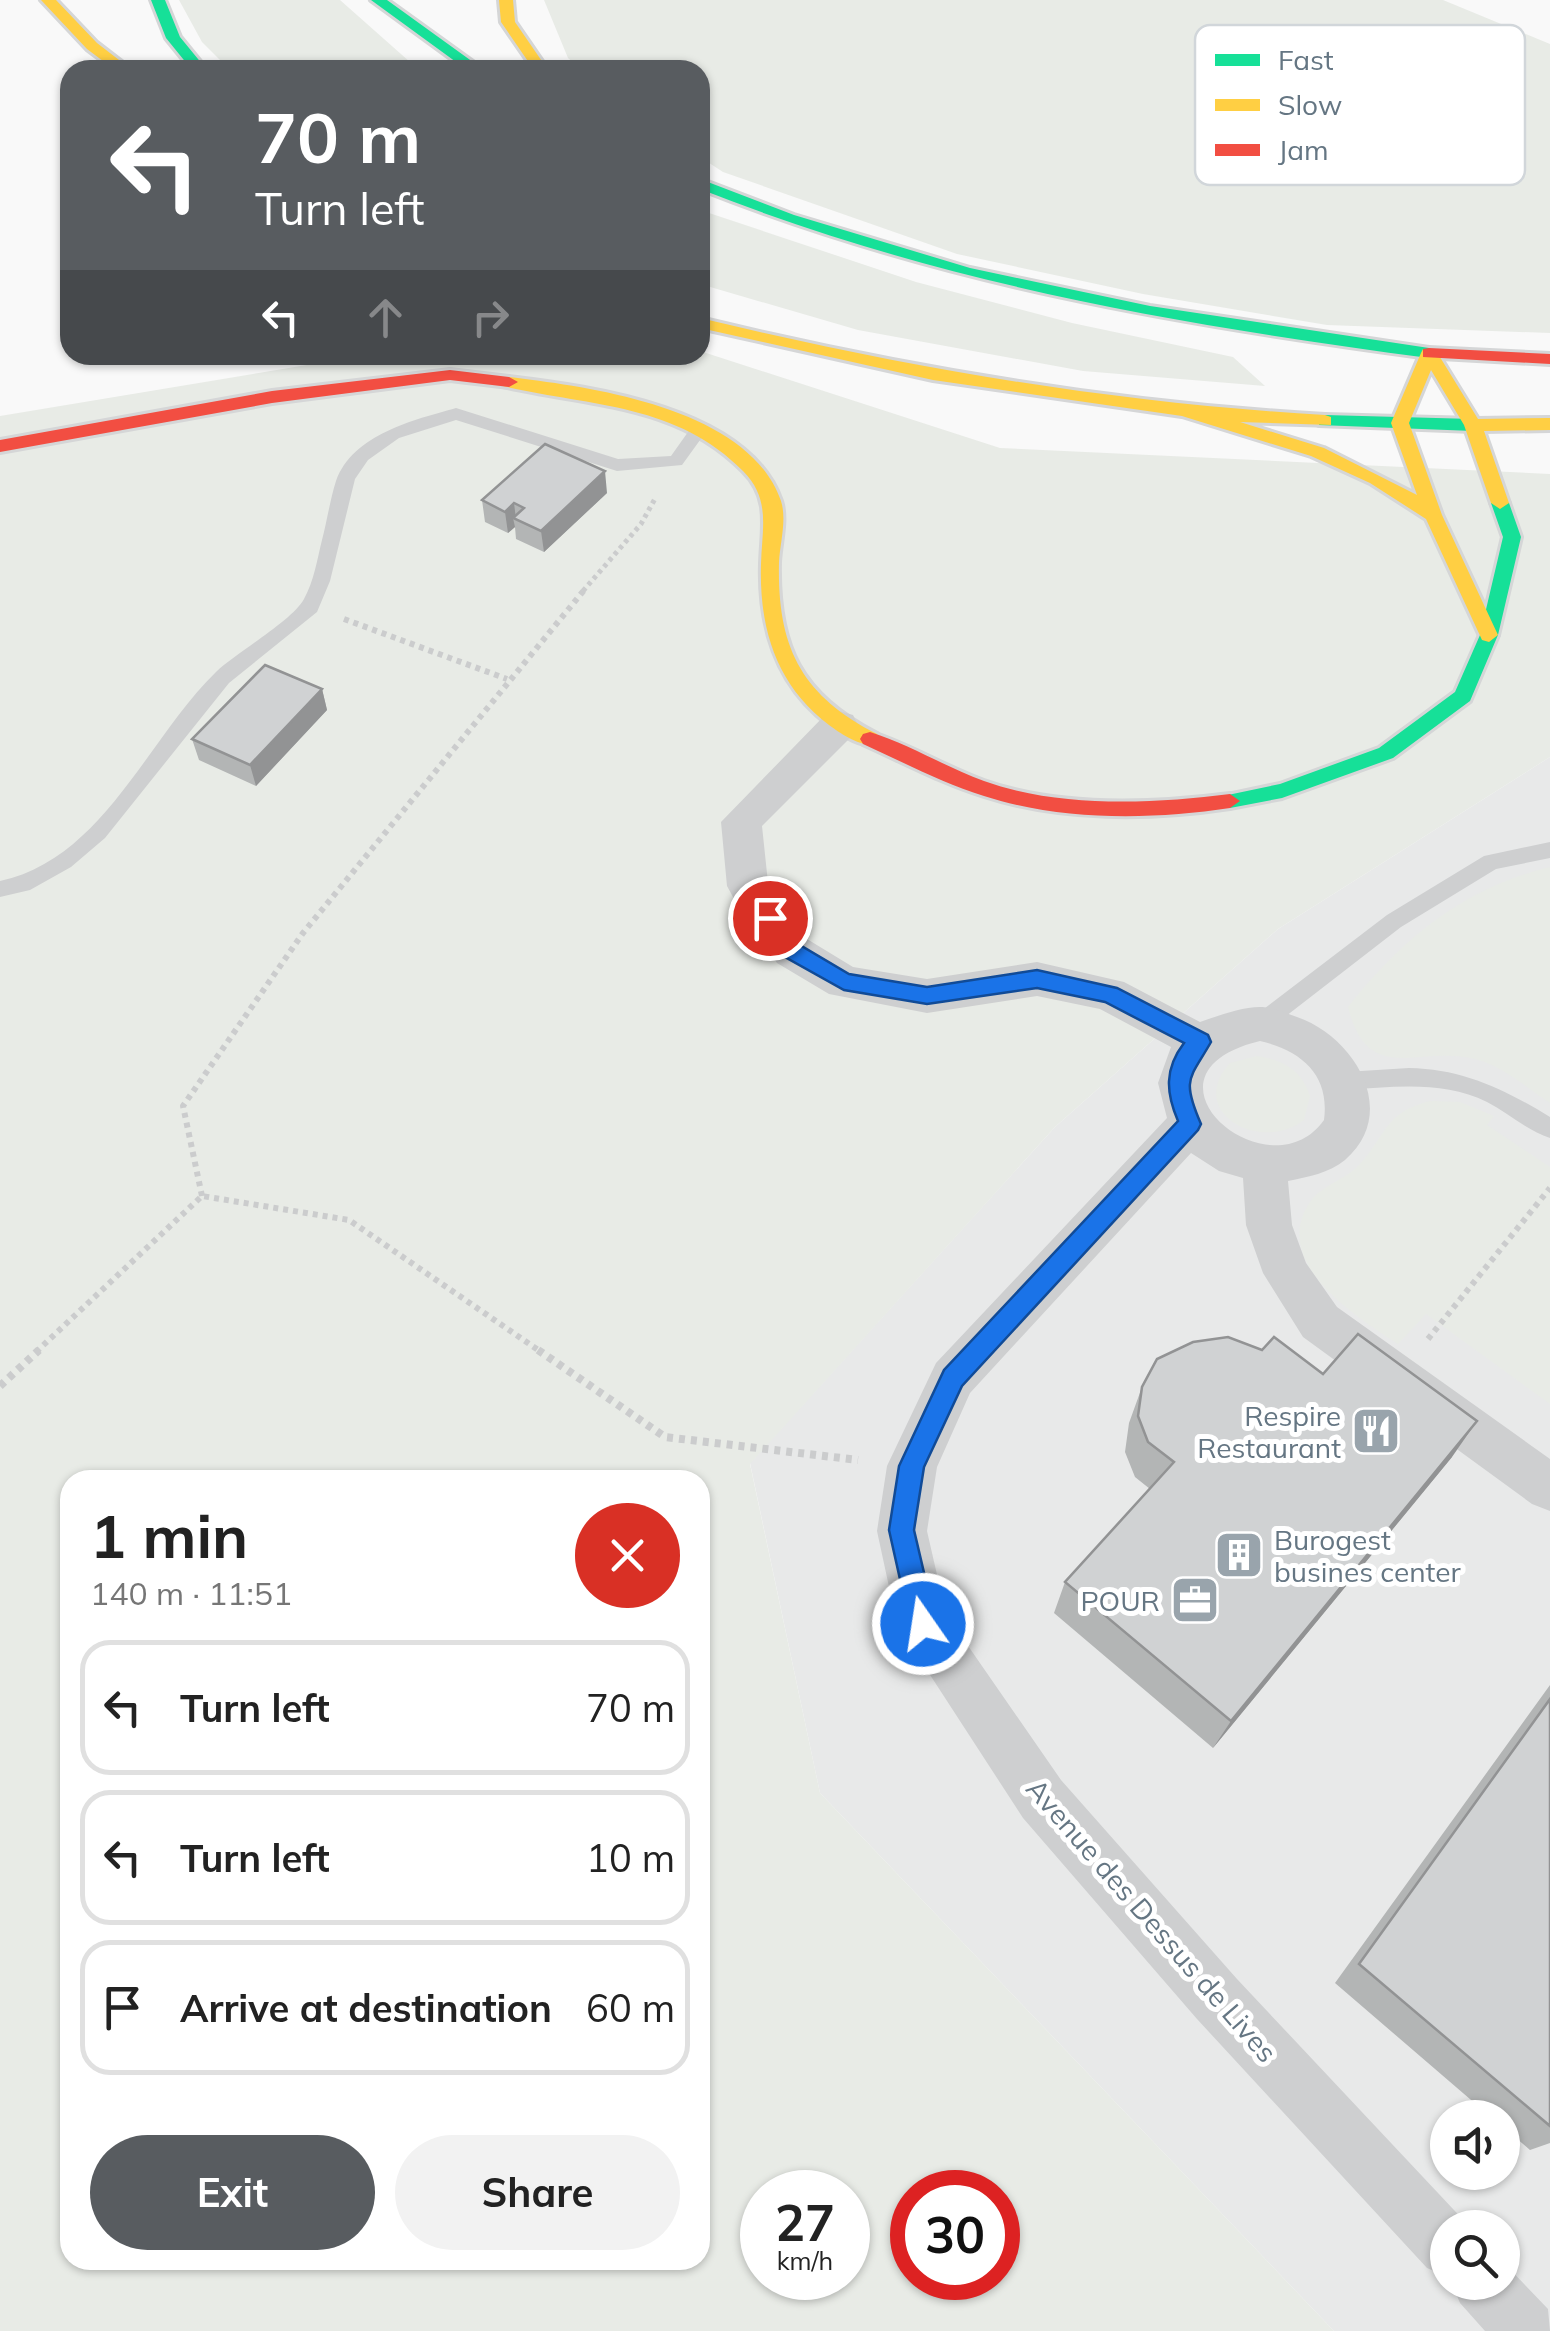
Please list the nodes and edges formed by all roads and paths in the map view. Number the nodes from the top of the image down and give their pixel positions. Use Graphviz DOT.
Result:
graph roads {
  1 [pos="48,0"];
  2 [pos="158,0"];
  3 [pos="378,0"];
  4 [pos="506,0"];
  5 [pos="111,60"];
  6 [pos="192,60"];
  7 [pos="464,60"];
  8 [pos="534,60"];
  9 [pos="710,188"];
  10 [pos="710,326"];
  11 [pos="1429,353"];
  12 [pos="1550,358"];
  13 [pos="1177,412"];
  14 [pos="1400,423"];
  15 [pos="1550,424"];
  16 [pos="1473,425"];
  17 [pos="700,430"];
  18 [pos="0,446"];
  19 [pos="676,461"];
  20 [pos="1433,515"];
  21 [pos="1523,599"];
  22 [pos="310,607"];
  23 [pos="1490,634"];
  24 [pos="508,679"];
  25 [pos="839,725"];
  26 [pos="1550,850"];
  27 [pos="0,890"];
  28 [pos="1260,1024"];
  29 [pos="1200,1042"];
  30 [pos="1346,1080"];
  31 [pos="1190,1124"];
  32 [pos="1550,1129"];
  33 [pos="1264,1165"];
  34 [pos="1550,1188"];
  35 [pos="202,1196"];
  36 [pos="1446,1316"];
  37 [pos="0,1386"];
  38 [pos="912,1466"];
  39 [pos="1550,1488"];
  40 [pos="1430,2228"];
  41 [pos="1498,2300"];
  42 [pos="1526,2331"];
  1 -- 5 [label="main road"];
  2 -- 6 [label="main road"];
  3 -- 7 [label="main road"];
  4 -- 8 [label="main road"];
  9 -- 11 [label="main road"];
  10 -- 13 [label="main road"];
  11 -- 12 [label="main road"];
  11 -- 14 [label="main road"];
  11 -- 16 [label="main road"];
  13 -- 14 [label="main road"];
  13 -- 20 [label="main road"];
  14 -- 16 [label="main road"];
  14 -- 20 [label="main road"];
  15 -- 16 [label="main road"];
  16 -- 23 [label="main road"];
  17 -- 18 [label="main road"];
  17 -- 19 [label="lane"];
  17 -- 25 [label="main road"];
  19 -- 22 [label="lane"];
  19 -- 24 [label="path"];
  20 -- 23 [label="main road"];
  21 -- 23 [label="main road"];
  22 -- 24 [label="path"];
  22 -- 27 [label="lane"];
  23 -- 25 [label="main road"];
  24 -- 35 [label="path"];
  25 -- 29 [label="street"];
  26 -- 28 [label="lane"];
  28 -- 29 [label="street"];
  28 -- 30 [label="street"];
  29 -- 31 [label="street"];
  30 -- 32 [label="lane"];
  30 -- 33 [label="street"];
  31 -- 33 [label="street"];
  31 -- 38 [label="street, Avenue des Dessus de Lives"];
  33 -- 39 [label="street"];
  34 -- 36 [label="path"];
  35 -- 37 [label="path"];
  35 -- 38 [label="path"];
  38 -- 40 [label="street, Avenue des Dessus de Lives"];
  41 -- 42 [label="street"];
}
